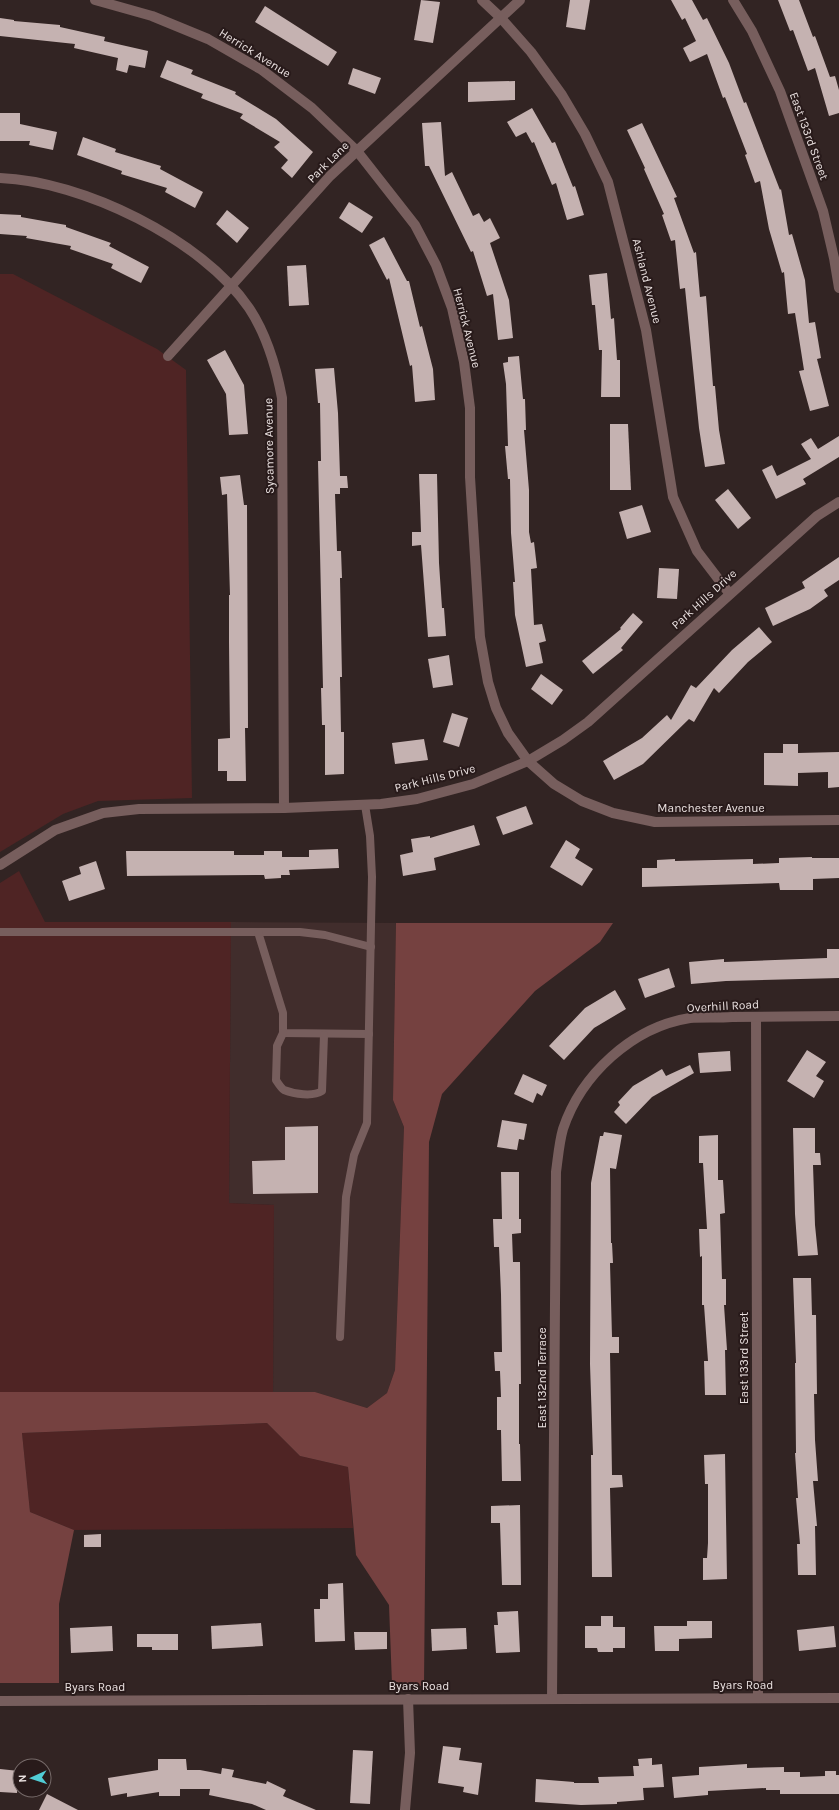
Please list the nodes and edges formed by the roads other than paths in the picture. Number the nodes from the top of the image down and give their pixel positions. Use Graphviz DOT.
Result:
graph roads {
  1 [pos="96,0"];
  2 [pos="482,0"];
  3 [pos="520,0"];
  4 [pos="733,0"];
  5 [pos="500,17"];
  6 [pos="357,151"];
  7 [pos="0,178"];
  8 [pos="231,286"];
  9 [pos="839,288"];
  10 [pos="168,356"];
  11 [pos="839,502"];
  12 [pos="729,593"];
  13 [pos="528,761"];
  14 [pos="365,805"];
  15 [pos="284,808"];
  16 [pos="839,820"];
  17 [pos="0,865"];
  18 [pos="0,932"];
  19 [pos="258,932"];
  20 [pos="371,947"];
  21 [pos="839,1016"];
  22 [pos="756,1017"];
  23 [pos="283,1033"];
  24 [pos="369,1034"];
  25 [pos="324,1035"];
  26 [pos="599,1069"];
  27 [pos="340,1337"];
  28 [pos="552,1698"];
  29 [pos="758,1698"];
  30 [pos="839,1698"];
  31 [pos="408,1699"];
  32 [pos="0,1701"];
  33 [pos="404,1810"];
  1 -- 6 [label="street, Herrick Avenue"];
  2 -- 5 [label="street, Ashland Avenue"];
  3 -- 5 [label="street, Park Lane"];
  4 -- 9 [label="street, East 133rd Street"];
  5 -- 6 [label="street, Park Lane"];
  5 -- 12 [label="street, Ashland Avenue"];
  6 -- 8 [label="street, Park Lane"];
  6 -- 13 [label="street, Herrick Avenue"];
  7 -- 8 [label="street, Sycamore Avenue"];
  8 -- 10 [label="street, Park Lane"];
  8 -- 15 [label="street, Sycamore Avenue"];
  11 -- 12 [label="street, Park Hills Drive"];
  12 -- 13 [label="street, Park Hills Drive"];
  13 -- 14 [label="street, Park Hills Drive"];
  13 -- 16 [label="street, Manchester Avenue"];
  14 -- 15 [label="street, Park Hills Drive"];
  14 -- 20 [label="lane"];
  15 -- 17 [label="street, Park Hills Drive"];
  18 -- 19 [label="lane"];
  19 -- 20 [label="lane"];
  19 -- 23 [label="lane"];
  20 -- 24 [label="lane"];
  21 -- 22 [label="street, Overhill Road"];
  22 -- 26 [label="street, Overhill Road"];
  22 -- 29 [label="street, East 133rd Street"];
  23 -- 25 [label="lane"];
  23 -- 25 [label="lane"];
  24 -- 25 [label="lane"];
  24 -- 27 [label="lane"];
  26 -- 28 [label="street, East 132nd Terrace"];
  28 -- 29 [label="street, Byars Road"];
  28 -- 31 [label="street, Byars Road"];
  29 -- 30 [label="street, Byars Road"];
  31 -- 32 [label="street, Byars Road"];
  31 -- 33 [label="street"];
}
